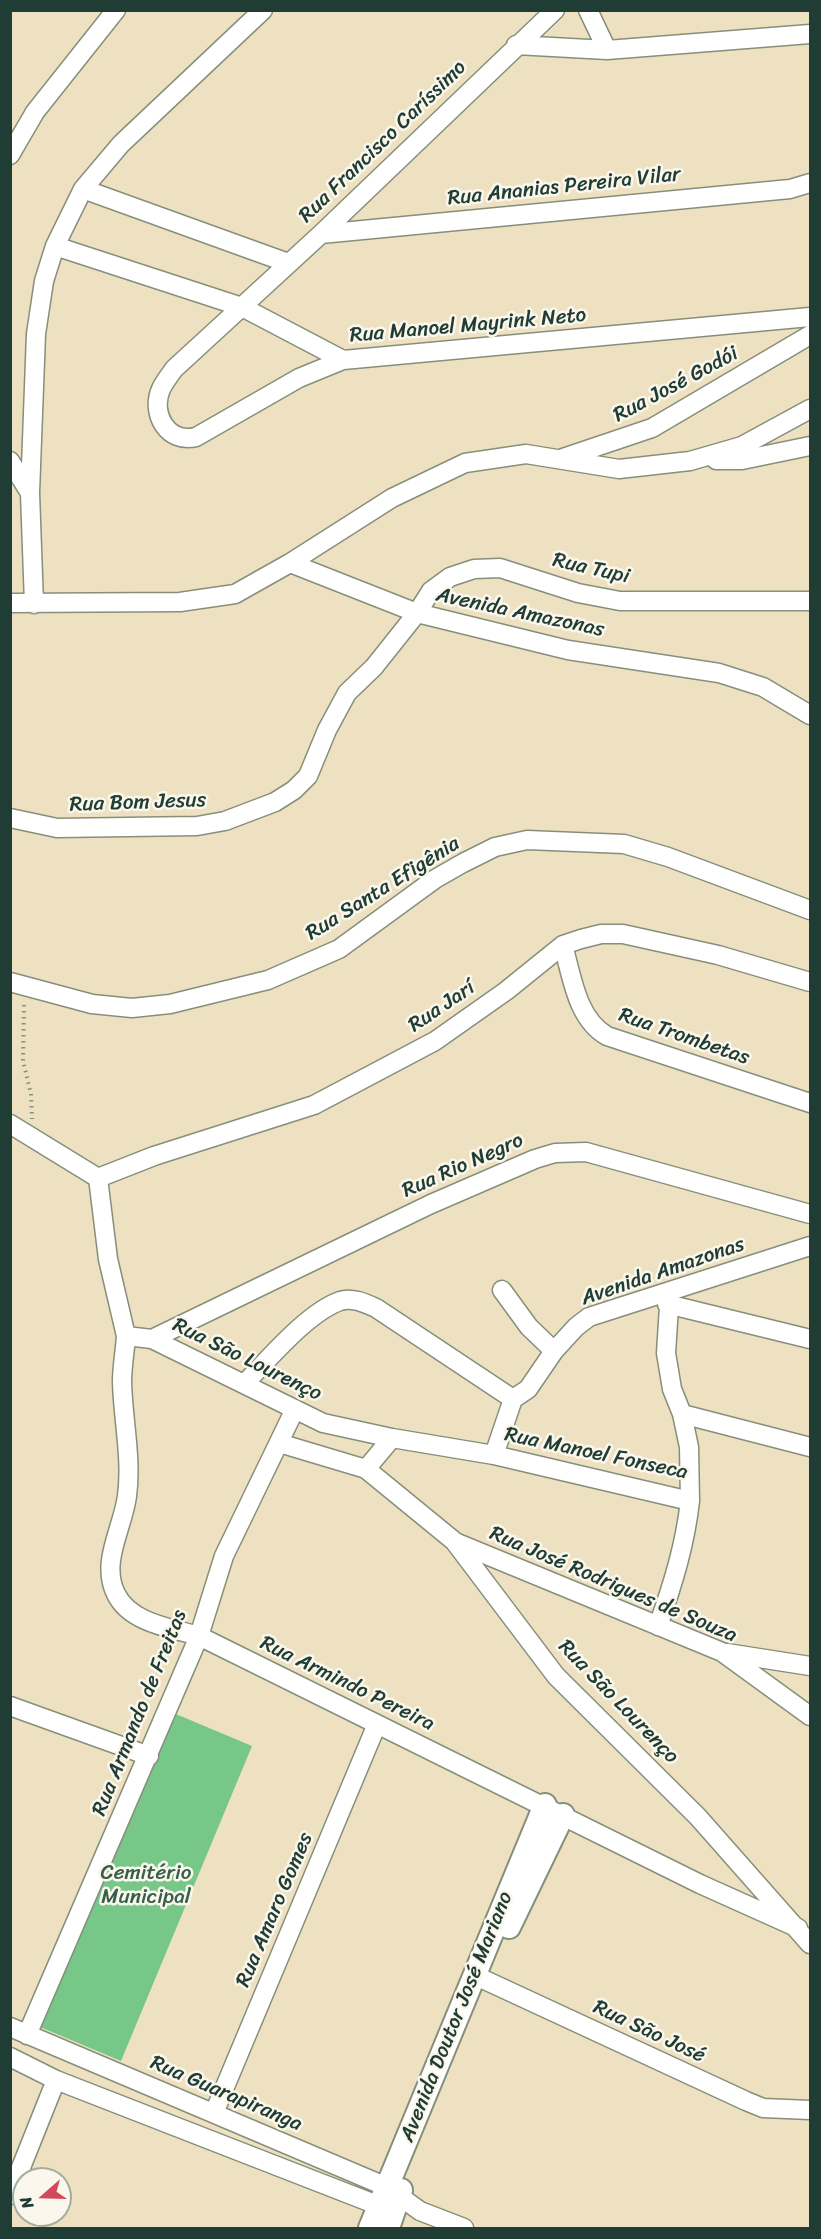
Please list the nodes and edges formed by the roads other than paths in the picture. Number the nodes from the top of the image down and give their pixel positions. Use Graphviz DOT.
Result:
graph roads {
  1 [pos="116,10"];
  2 [pos="263,10"];
  3 [pos="555,10"];
  4 [pos="588,10"];
  5 [pos="810,34"];
  6 [pos="516,45"];
  7 [pos="607,50"];
  8 [pos="10,155"];
  9 [pos="810,183"];
  10 [pos="83,189"];
  11 [pos="321,234"];
  12 [pos="55,246"];
  13 [pos="288,263"];
  14 [pos="242,307"];
  15 [pos="810,317"];
  16 [pos="810,335"];
  17 [pos="344,360"];
  18 [pos="810,409"];
  19 [pos="810,447"];
  20 [pos="556,460"];
  21 [pos="10,461"];
  22 [pos="690,461"];
  23 [pos="30,493"];
  24 [pos="290,563"];
  25 [pos="810,602"];
  26 [pos="10,603"];
  27 [pos="34,604"];
  28 [pos="417,613"];
  29 [pos="810,716"];
  30 [pos="10,818"];
  31 [pos="810,910"];
  32 [pos="562,945"];
  33 [pos="810,982"];
  34 [pos="18,985"];
  35 [pos="810,1103"];
  36 [pos="10,1124"];
  37 [pos="98,1178"];
  38 [pos="810,1215"];
  39 [pos="810,1246"];
  40 [pos="502,1290"];
  41 [pos="668,1297"];
  42 [pos="126,1336"];
  43 [pos="152,1339"];
  44 [pos="810,1339"];
  45 [pos="554,1351"];
  46 [pos="245,1383"];
  47 [pos="513,1399"];
  48 [pos="295,1409"];
  49 [pos="682,1414"];
  50 [pos="392,1438"];
  51 [pos="279,1443"];
  52 [pos="810,1447"];
  53 [pos="494,1455"];
  54 [pos="366,1469"];
  55 [pos="690,1501"];
  56 [pos="453,1541"];
  57 [pos="658,1626"];
  58 [pos="199,1636"];
  59 [pos="722,1652"];
  60 [pos="810,1666"];
  61 [pos="10,1706"];
  62 [pos="810,1716"];
  63 [pos="377,1724"];
  64 [pos="149,1756"];
  65 [pos="554,1810"];
  66 [pos="798,1928"];
  67 [pos="810,1944"];
  68 [pos="479,1977"];
  69 [pos="10,2027"];
  70 [pos="27,2035"];
  71 [pos="10,2057"];
  72 [pos="56,2079"];
  73 [pos="810,2110"];
  74 [pos="214,2113"];
  75 [pos="10,2195"];
  76 [pos="390,2206"];
  77 [pos="370,2229"];
  78 [pos="464,2229"];
  1 -- 8 [label="street"];
  2 -- 10 [label="street"];
  3 -- 6 [label="street, Rua Francisco Caríssimo"];
  4 -- 7 [label="street"];
  5 -- 7 [label="street"];
  6 -- 7 [label="street"];
  6 -- 11 [label="street, Rua Francisco Caríssimo"];
  9 -- 11 [label="street, Rua Ananias Pereira Vilar"];
  10 -- 12 [label="street"];
  10 -- 13 [label="street"];
  11 -- 13 [label="street, Rua Francisco Caríssimo"];
  12 -- 14 [label="street"];
  12 -- 23 [label="street"];
  13 -- 14 [label="street, Rua Francisco Caríssimo"];
  14 -- 17 [label="street"];
  14 -- 17 [label="street, Rua Manoel Mayrink Neto"];
  15 -- 17 [label="street, Rua Manoel Mayrink Neto"];
  16 -- 20 [label="street, Rua José Godói"];
  18 -- 22 [label="street"];
  19 -- 22 [label="street"];
  20 -- 22 [label="street"];
  20 -- 24 [label="street"];
  21 -- 23 [label="street"];
  23 -- 27 [label="street"];
  24 -- 27 [label="street"];
  24 -- 28 [label="street, Avenida Amazonas"];
  25 -- 28 [label="street, Rua Tupi"];
  26 -- 27 [label="street"];
  28 -- 29 [label="street, Avenida Amazonas"];
  28 -- 30 [label="street, Rua Bom Jesus"];
  31 -- 34 [label="street, Rua Santa Efigênia"];
  32 -- 33 [label="street, Rua Jarí"];
  32 -- 35 [label="street, Rua Trombetas"];
  32 -- 37 [label="street, Rua Jarí"];
  36 -- 37 [label="street"];
  37 -- 42 [label="street"];
  38 -- 43 [label="street, Rua Rio Negro"];
  39 -- 41 [label="street, Avenida Amazonas"];
  40 -- 45 [label="street"];
  41 -- 44 [label="street"];
  41 -- 45 [label="street, Avenida Amazonas"];
  41 -- 49 [label="street, Rua Manoel Fonseca"];
  42 -- 43 [label="street, Rua São Lourenço"];
  42 -- 58 [label="street, Rua Armindo Pereira"];
  43 -- 46 [label="street, Rua São Lourenço"];
  45 -- 47 [label="street, Avenida Amazonas"];
  46 -- 47 [label="street"];
  46 -- 48 [label="street, Rua São Lourenço"];
  47 -- 53 [label="street"];
  48 -- 50 [label="street, Rua São Lourenço"];
  48 -- 51 [label="street, Rua Armando de Freitas"];
  49 -- 52 [label="street"];
  49 -- 55 [label="street, Rua Manoel Fonseca"];
  50 -- 53 [label="street, Rua Manoel Fonseca"];
  50 -- 54 [label="street"];
  51 -- 54 [label="street"];
  51 -- 58 [label="street, Rua Armando de Freitas"];
  53 -- 55 [label="street, Rua Manoel Fonseca"];
  54 -- 56 [label="street, Rua São Lourenço"];
  55 -- 57 [label="street"];
  56 -- 57 [label="street, Rua José Rodrigues de Souza"];
  56 -- 66 [label="street, Rua São Lourenço"];
  57 -- 59 [label="street, Rua José Rodrigues de Souza"];
  58 -- 63 [label="street, Rua Armindo Pereira"];
  58 -- 64 [label="street, Rua Armando de Freitas"];
  59 -- 60 [label="street"];
  59 -- 62 [label="street, Rua José Rodrigues de Souza"];
  61 -- 64 [label="street"];
  63 -- 65 [label="street, Rua Armindo Pereira"];
  63 -- 74 [label="street, Rua Amaro Gomes"];
  64 -- 70 [label="street, Rua Armando de Freitas"];
  65 -- 66 [label="street, Rua Armindo Pereira"];
  65 -- 68 [label="street, Avenida Doutor José Mariano"];
  66 -- 67 [label="street, Rua São Lourenço"];
  68 -- 73 [label="street, Rua São José"];
  68 -- 76 [label="street, Avenida Doutor José Mariano"];
  69 -- 70 [label="street, Rua Guarapiranga"];
  70 -- 74 [label="street, Rua Guarapiranga"];
  71 -- 72 [label="street, Rua Guarapiranga"];
  72 -- 75 [label="street"];
  72 -- 76 [label="street, Rua Guarapiranga"];
  74 -- 76 [label="street, Rua Guarapiranga"];
  76 -- 77 [label="street, Avenida Doutor José Mariano"];
  76 -- 78 [label="street, Rua Guarapiranga"];
}
